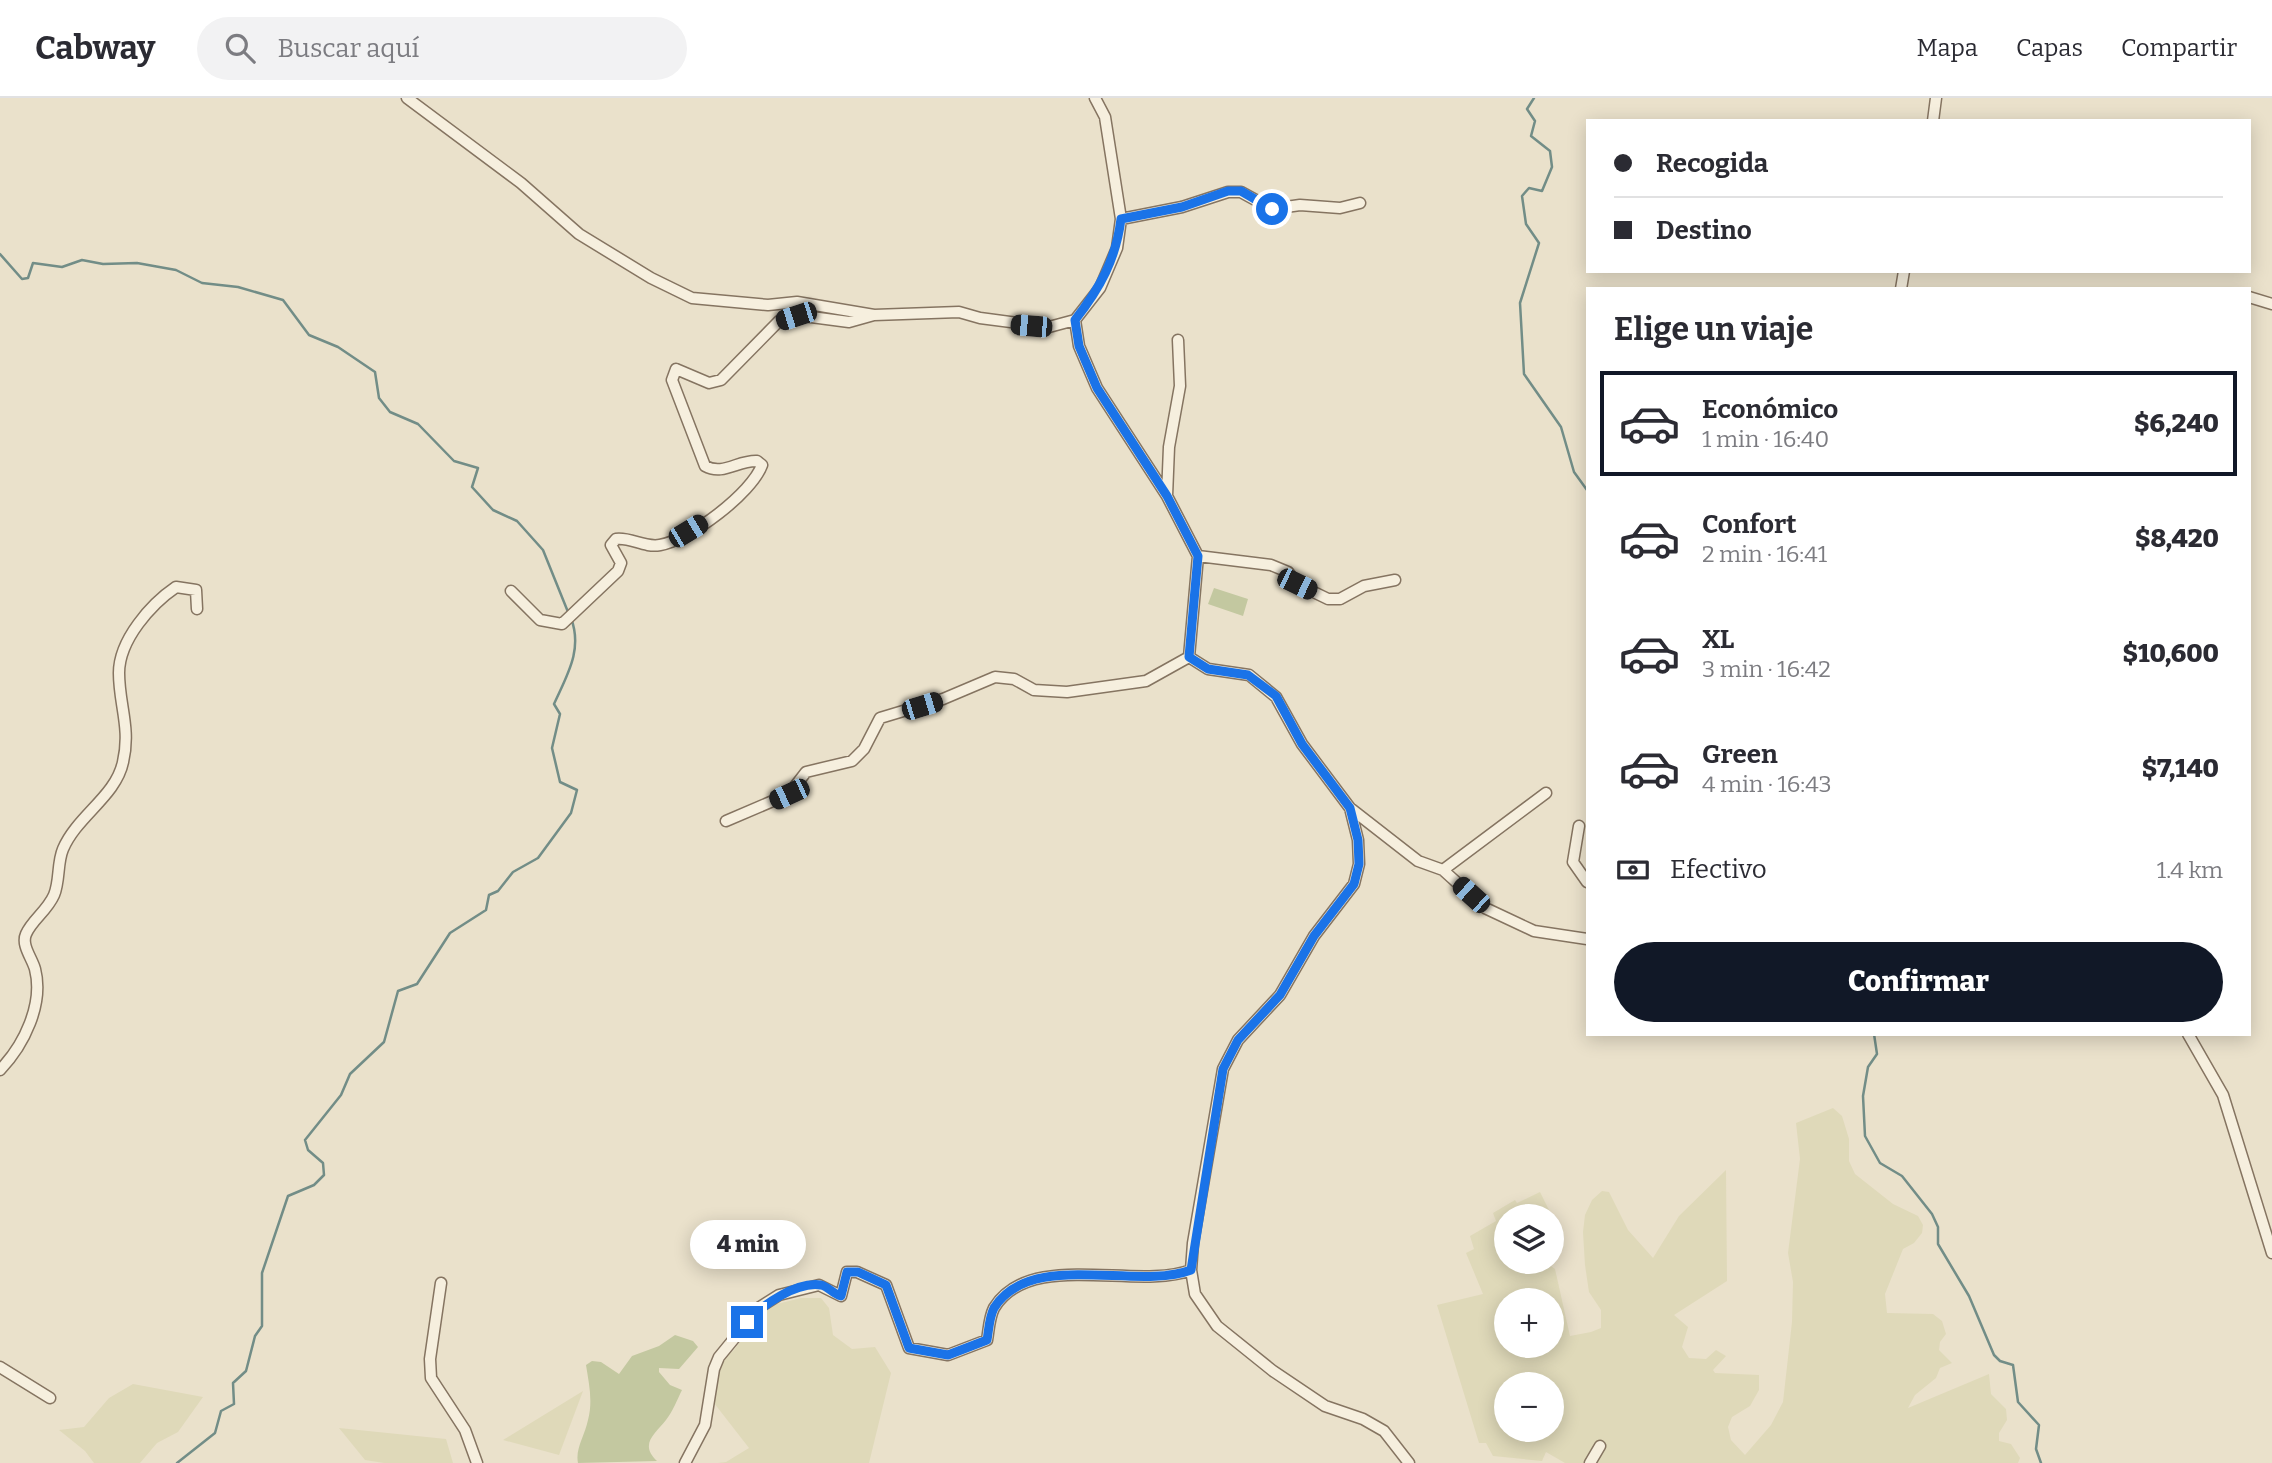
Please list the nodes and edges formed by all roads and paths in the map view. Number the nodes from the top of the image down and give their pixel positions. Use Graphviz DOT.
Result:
graph roads {
  1 [pos="407,98"];
  2 [pos="1095,98"];
  3 [pos="1936,98"];
  4 [pos="1933,119"];
  5 [pos="1360,203"];
  6 [pos="1121,219"];
  7 [pos="2251,298"];
  8 [pos="2272,304"];
  9 [pos="874,315"];
  10 [pos="1075,320"];
  11 [pos="1178,340"];
  12 [pos="1167,496"];
  13 [pos="1198,556"];
  14 [pos="1395,580"];
  15 [pos="512,591"];
  16 [pos="197,609"];
  17 [pos="1189,657"];
  18 [pos="1546,793"];
  19 [pos="1350,808"];
  20 [pos="726,821"];
  21 [pos="1579,826"];
  22 [pos="1443,870"];
  23 [pos="1586,880"];
  24 [pos="1586,939"];
  25 [pos="2189,1036"];
  26 [pos="0,1070"];
  27 [pos="2272,1253"];
  28 [pos="1191,1270"];
  29 [pos="441,1283"];
  30 [pos="0,1367"];
  31 [pos="50,1398"];
  32 [pos="1600,1446"];
  33 [pos="477,1463"];
  34 [pos="685,1463"];
  35 [pos="1409,1463"];
  36 [pos="1590,1463"];
  1 -- 9 [label="street"];
  2 -- 6 [label="street"];
  3 -- 4 [label="street"];
  5 -- 6 [label="street"];
  6 -- 10 [label="street"];
  7 -- 8 [label="street"];
  9 -- 10 [label="street"];
  9 -- 15 [label="street"];
  10 -- 12 [label="street"];
  11 -- 12 [label="street"];
  12 -- 13 [label="street"];
  13 -- 14 [label="street"];
  13 -- 17 [label="street"];
  16 -- 26 [label="street"];
  17 -- 19 [label="street"];
  17 -- 20 [label="street"];
  18 -- 22 [label="street"];
  19 -- 22 [label="street"];
  19 -- 28 [label="street"];
  21 -- 23 [label="street"];
  22 -- 24 [label="street"];
  25 -- 27 [label="street"];
  28 -- 34 [label="street"];
  28 -- 35 [label="street"];
  29 -- 33 [label="street"];
  30 -- 31 [label="street"];
  32 -- 36 [label="street"];
}
